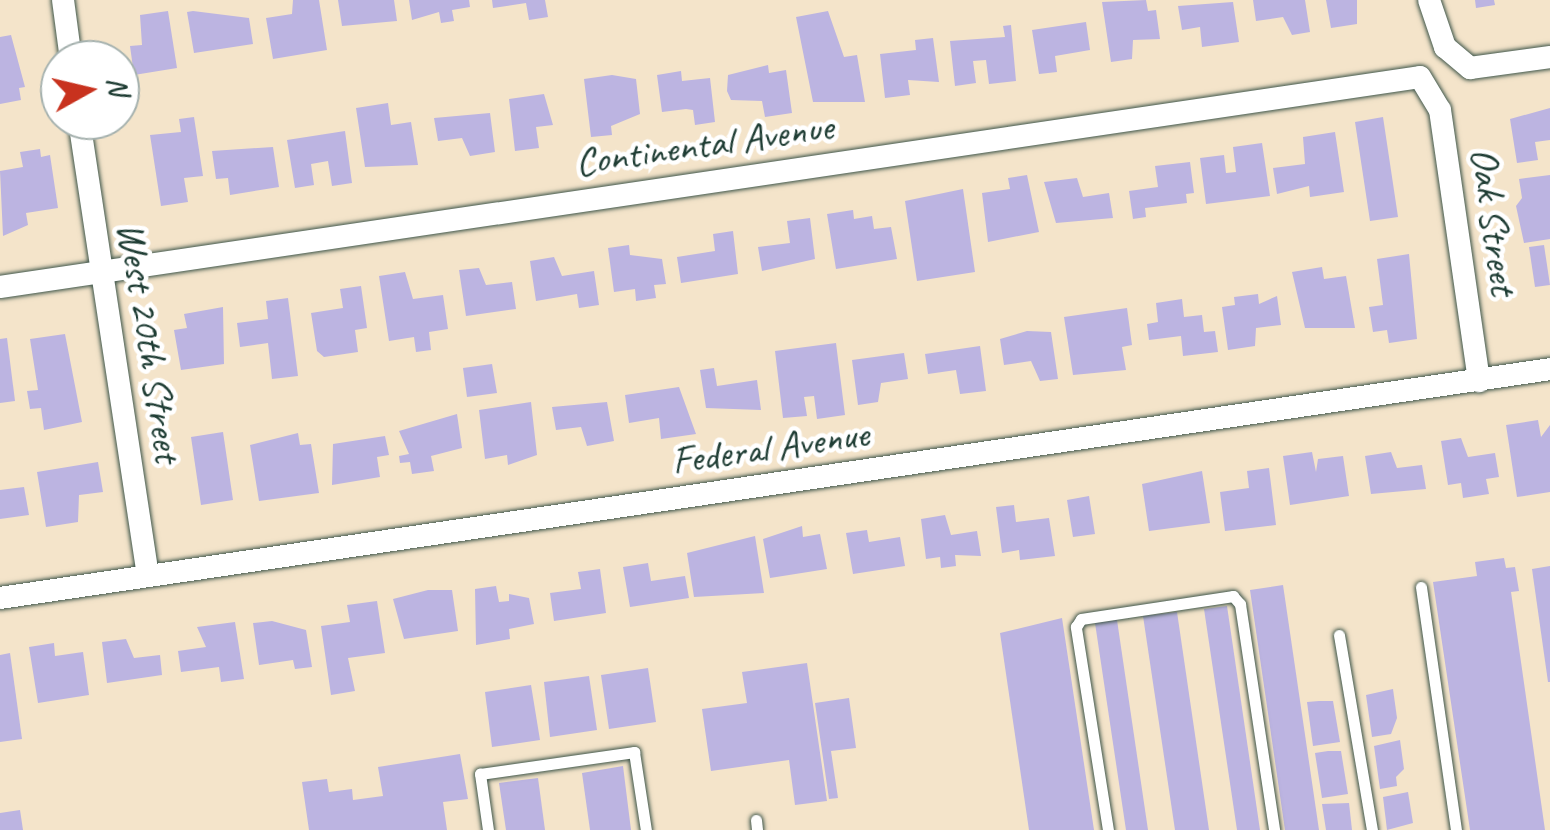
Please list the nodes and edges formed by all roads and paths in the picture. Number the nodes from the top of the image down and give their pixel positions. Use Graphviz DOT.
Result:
graph roads {
  1 [pos="63,0"];
  2 [pos="1429,0"];
  3 [pos="68,40"];
  4 [pos="1550,57"];
  5 [pos="1420,76"];
  6 [pos="83,140"];
  7 [pos="100,271"];
  8 [pos="0,286"];
  9 [pos="1550,369"];
  10 [pos="1479,381"];
  11 [pos="148,575"];
  12 [pos="1421,587"];
  13 [pos="0,598"];
  14 [pos="1340,635"];
  15 [pos="488,830"];
  16 [pos="646,830"];
  17 [pos="1108,830"];
  18 [pos="1274,830"];
  19 [pos="1372,830"];
  20 [pos="1456,830"];
  1 -- 3 [label="street"];
  2 -- 4 [label="street"];
  5 -- 7 [label="street, Continental Avenue"];
  5 -- 10 [label="street, Oak Street"];
  6 -- 7 [label="street, West 20th Street"];
  7 -- 8 [label="street, Continental Avenue"];
  7 -- 11 [label="street, West 20th Street"];
  9 -- 10 [label="street, Federal Avenue"];
  10 -- 11 [label="street, Federal Avenue"];
  11 -- 13 [label="street, Federal Avenue"];
  12 -- 20 [label="lane"];
  14 -- 19 [label="lane"];
  15 -- 16 [label="lane"];
  17 -- 18 [label="lane"];
}
